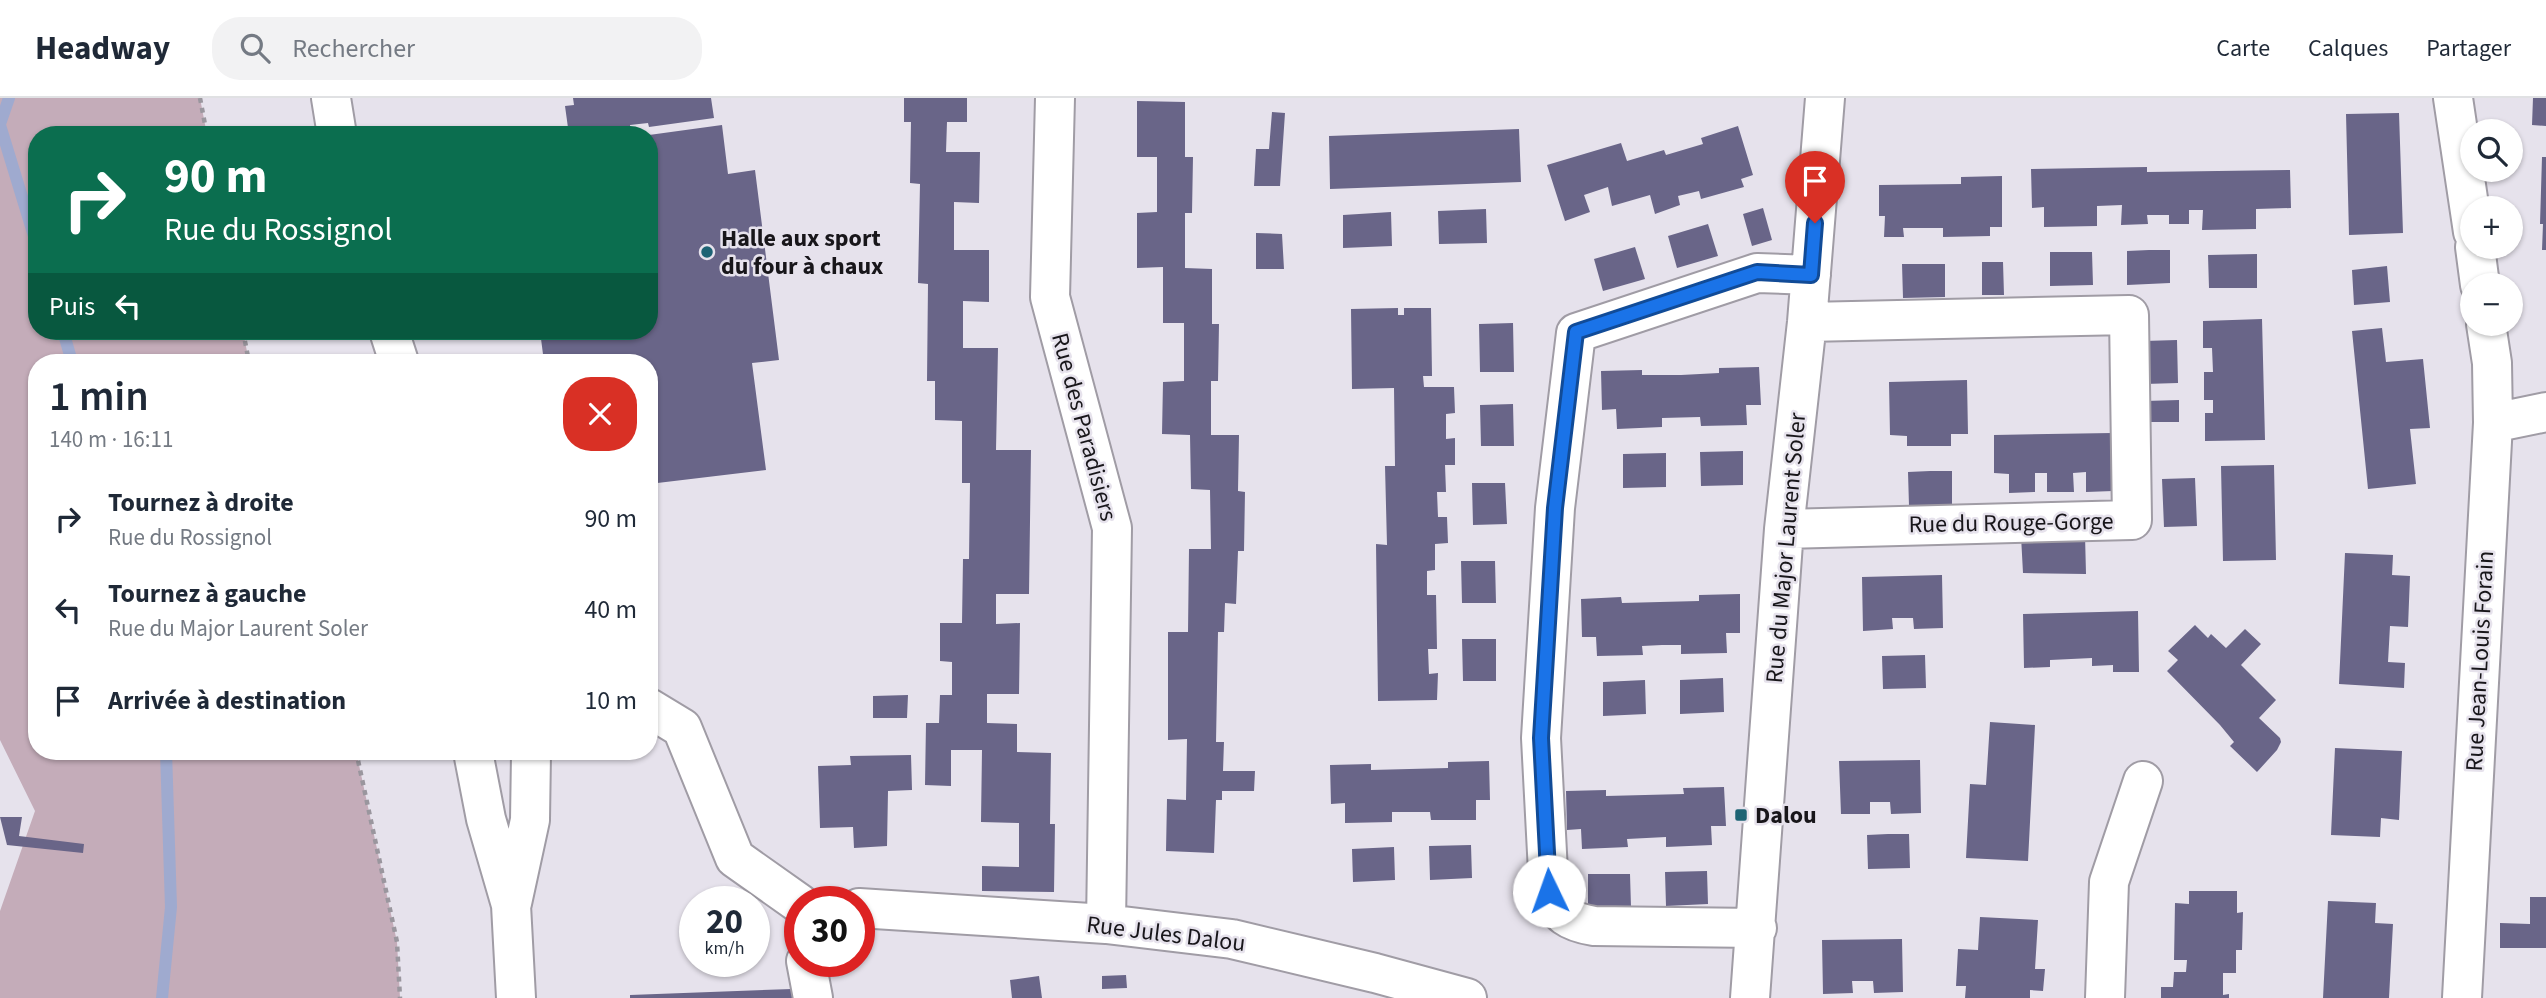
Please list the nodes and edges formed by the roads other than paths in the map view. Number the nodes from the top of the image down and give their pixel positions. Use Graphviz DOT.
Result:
graph roads {
  1 [pos="331,98"];
  2 [pos="1055,98"];
  3 [pos="1825,98"];
  4 [pos="2453,98"];
  5 [pos="336,126"];
  6 [pos="2468,196"];
  7 [pos="1811,275"];
  8 [pos="1807,322"];
  9 [pos="2488,336"];
  10 [pos="2546,412"];
  11 [pos="2493,423"];
  12 [pos="1784,529"];
  13 [pos="658,713"];
  14 [pos="471,760"];
  15 [pos="485,760"];
  16 [pos="515,760"];
  17 [pos="533,760"];
  18 [pos="2143,781"];
  19 [pos="784,898"];
  20 [pos="511,905"];
  21 [pos="875,909"];
  22 [pos="1106,924"];
  23 [pos="1757,928"];
  24 [pos="809,977"];
  25 [pos="516,998"];
  26 [pos="813,998"];
  27 [pos="1467,998"];
  28 [pos="1750,998"];
  29 [pos="2105,998"];
  30 [pos="2462,998"];
  1 -- 5 [label="street"];
  2 -- 22 [label="street, Rue des Paradisiers"];
  3 -- 7 [label="street, Rue du Major Laurent Soler"];
  4 -- 6 [label="street"];
  7 -- 8 [label="street, Rue du Major Laurent Soler"];
  7 -- 23 [label="street"];
  8 -- 12 [label="street, Rue du Major Laurent Soler"];
  8 -- 12 [label="street, Rue du Rouge-Gorge"];
  9 -- 11 [label="street, Rue Jean-Louis Forain"];
  10 -- 11 [label="street"];
  11 -- 30 [label="street, Rue Jean-Louis Forain"];
  12 -- 23 [label="street, Rue du Major Laurent Soler"];
  13 -- 19 [label="street"];
  14 -- 20 [label="street"];
  15 -- 16 [label="street"];
  17 -- 20 [label="street"];
  18 -- 29 [label="street"];
  20 -- 25 [label="street"];
  21 -- 22 [label="street, Rue Jules Dalou"];
  22 -- 27 [label="street, Rue Jules Dalou"];
  23 -- 28 [label="street, Rue du Major Laurent Soler"];
  24 -- 26 [label="street"];
}
